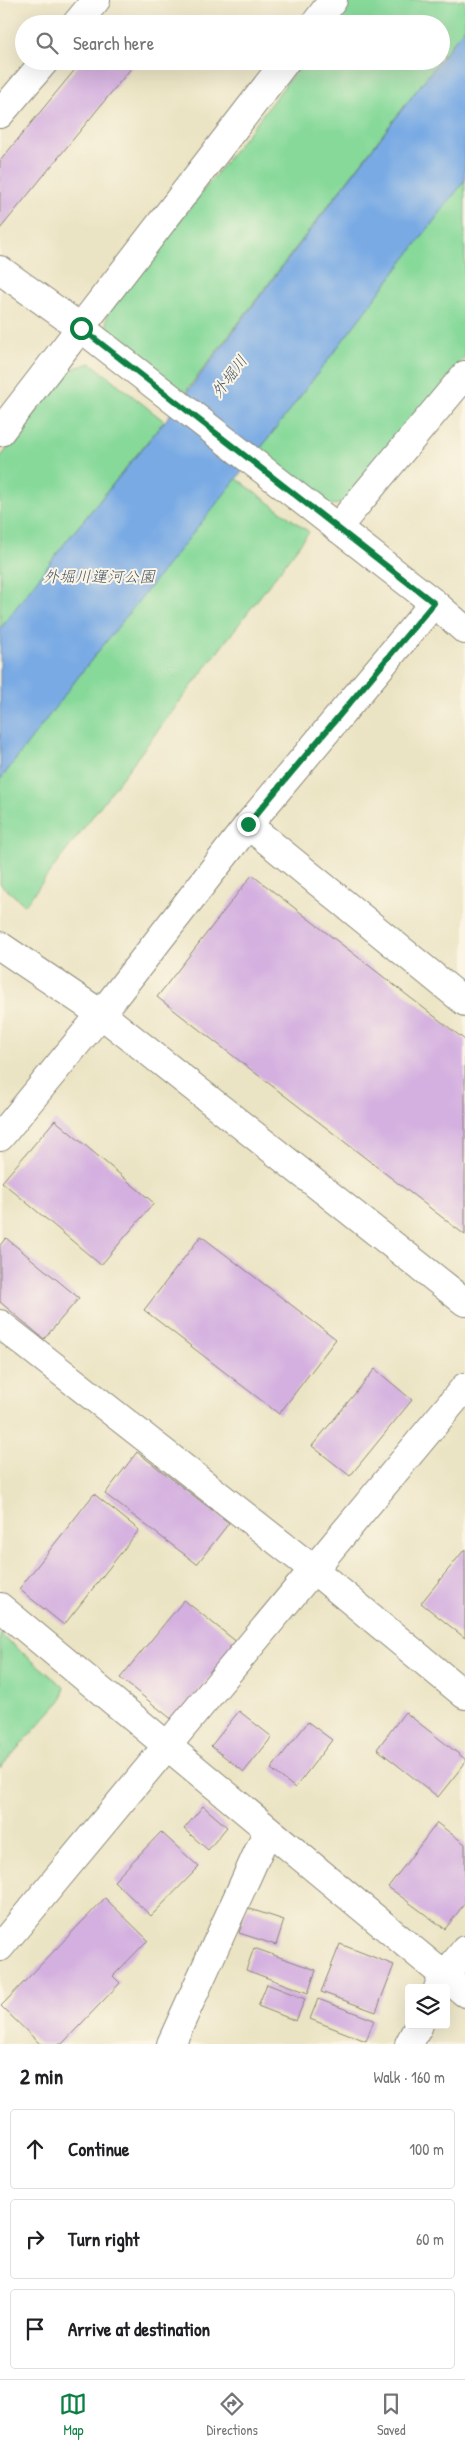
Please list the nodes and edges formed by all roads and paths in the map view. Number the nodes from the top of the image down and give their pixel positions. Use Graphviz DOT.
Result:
graph roads {
  1 [pos="96,0"];
  2 [pos="333,0"];
  3 [pos="84,15"];
  4 [pos="322,15"];
  5 [pos="37,70"];
  6 [pos="279,70"];
  7 [pos="0,114"];
  8 [pos="0,270"];
  9 [pos="81,328"];
  10 [pos="465,375"];
  11 [pos="0,432"];
  12 [pos="336,528"];
  13 [pos="434,603"];
  14 [pos="465,630"];
  15 [pos="248,824"];
  16 [pos="0,946"];
  17 [pos="465,1002"];
  18 [pos="101,1014"];
  19 [pos="0,1137"];
  20 [pos="465,1302"];
  21 [pos="0,1324"];
  22 [pos="465,1387"];
  23 [pos="314,1570"];
  24 [pos="0,1607"];
  25 [pos="465,1695"];
  26 [pos="168,1747"];
  27 [pos="268,1830"];
  28 [pos="0,1947"];
  29 [pos="465,1950"];
  30 [pos="448,1984"];
  31 [pos="449,1984"];
  32 [pos="417,2029"];
  33 [pos="171,2044"];
  34 [pos="409,2044"];
  1 -- 3 [label="street"];
  2 -- 4 [label="street"];
  5 -- 7 [label="street"];
  6 -- 9 [label="street"];
  8 -- 9 [label="street"];
  9 -- 11 [label="street"];
  9 -- 12 [label="street"];
  10 -- 12 [label="street"];
  12 -- 13 [label="street"];
  13 -- 14 [label="street"];
  13 -- 15 [label="street"];
  15 -- 17 [label="street"];
  15 -- 18 [label="street"];
  16 -- 18 [label="street"];
  18 -- 19 [label="street"];
  18 -- 20 [label="street"];
  21 -- 23 [label="street"];
  22 -- 23 [label="street"];
  23 -- 25 [label="street"];
  23 -- 26 [label="street"];
  24 -- 26 [label="street"];
  26 -- 27 [label="street"];
  26 -- 28 [label="street"];
  27 -- 30 [label="street"];
  27 -- 33 [label="street"];
  29 -- 31 [label="street"];
  32 -- 34 [label="street"];
}
